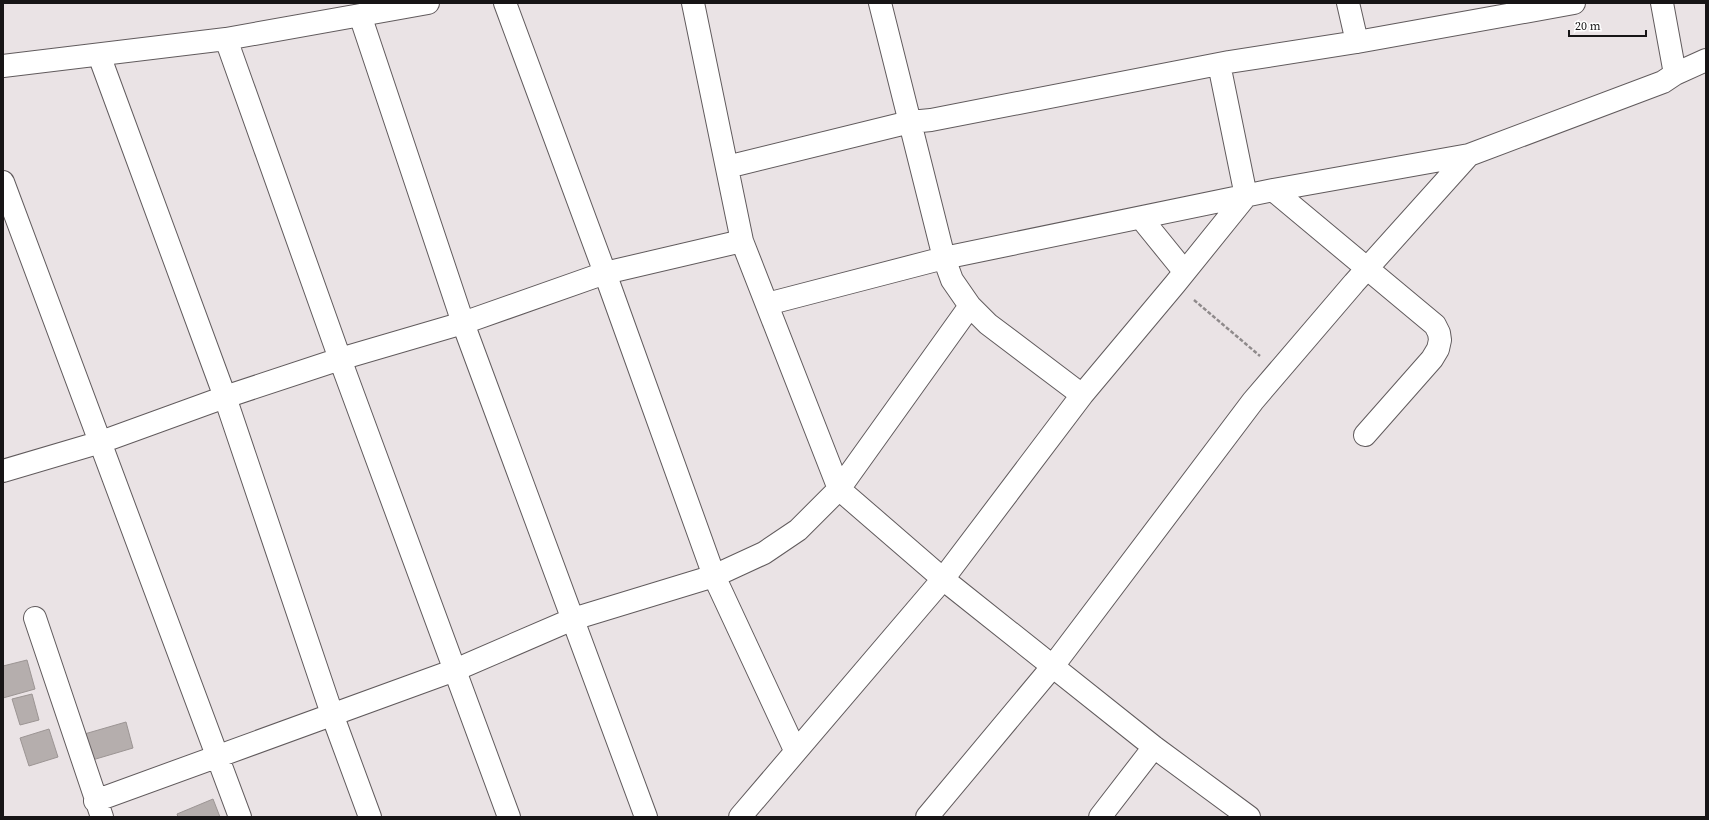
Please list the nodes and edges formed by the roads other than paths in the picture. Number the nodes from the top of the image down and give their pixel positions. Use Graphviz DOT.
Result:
graph roads {
  1 [pos="428,3"];
  2 [pos="505,3"];
  3 [pos="693,3"];
  4 [pos="880,3"];
  5 [pos="1348,3"];
  6 [pos="1574,3"];
  7 [pos="1662,3"];
  8 [pos="360,16"];
  9 [pos="226,40"];
  10 [pos="1357,42"];
  11 [pos="99,55"];
  12 [pos="1706,60"];
  13 [pos="1219,64"];
  14 [pos="3,66"];
  15 [pos="1675,74"];
  16 [pos="910,122"];
  17 [pos="1469,155"];
  18 [pos="727,167"];
  19 [pos="3,182"];
  20 [pos="1273,190"];
  21 [pos="1246,196"];
  22 [pos="1141,218"];
  23 [pos="742,241"];
  24 [pos="944,258"];
  25 [pos="1366,269"];
  26 [pos="605,273"];
  27 [pos="1180,278"];
  28 [pos="767,304"];
  29 [pos="970,306"];
  30 [pos="463,323"];
  31 [pos="340,359"];
  32 [pos="1082,394"];
  33 [pos="225,396"];
  34 [pos="1365,435"];
  35 [pos="101,442"];
  36 [pos="3,471"];
  37 [pos="839,489"];
  38 [pos="714,576"];
  39 [pos="943,579"];
  40 [pos="35,618"];
  41 [pos="573,619"];
  42 [pos="1053,666"];
  43 [pos="455,670"];
  44 [pos="332,714"];
  45 [pos="1154,747"];
  46 [pos="795,750"];
  47 [pos="217,757"];
  48 [pos="98,809"];
  49 [pos="240,817"];
  50 [pos="370,817"];
  51 [pos="509,817"];
  52 [pos="646,817"];
  53 [pos="740,817"];
  54 [pos="927,817"];
  55 [pos="1100,817"];
  56 [pos="1249,817"];
  1 -- 8 [label="street"];
  2 -- 26 [label="street"];
  3 -- 18 [label="street"];
  4 -- 16 [label="street"];
  5 -- 10 [label="street"];
  6 -- 10 [label="street"];
  7 -- 15 [label="street"];
  8 -- 9 [label="street"];
  8 -- 30 [label="street"];
  9 -- 11 [label="street"];
  9 -- 31 [label="street"];
  10 -- 13 [label="street"];
  11 -- 14 [label="street"];
  11 -- 33 [label="street"];
  12 -- 15 [label="street"];
  13 -- 16 [label="street"];
  13 -- 21 [label="street"];
  15 -- 17 [label="street"];
  16 -- 18 [label="street"];
  16 -- 24 [label="street"];
  17 -- 20 [label="street"];
  17 -- 25 [label="street"];
  18 -- 23 [label="street"];
  19 -- 35 [label="street"];
  20 -- 21 [label="street"];
  20 -- 25 [label="street"];
  21 -- 22 [label="street"];
  21 -- 27 [label="street"];
  22 -- 24 [label="street"];
  22 -- 27 [label="street"];
  23 -- 26 [label="street"];
  23 -- 28 [label="street"];
  24 -- 28 [label="street"];
  24 -- 29 [label="street"];
  25 -- 34 [label="street"];
  25 -- 42 [label="street"];
  26 -- 30 [label="street"];
  26 -- 38 [label="street"];
  27 -- 32 [label="street"];
  28 -- 37 [label="street"];
  29 -- 32 [label="street"];
  29 -- 37 [label="street"];
  30 -- 31 [label="street"];
  30 -- 41 [label="street"];
  31 -- 33 [label="street"];
  31 -- 43 [label="street"];
  32 -- 39 [label="street"];
  33 -- 35 [label="street"];
  33 -- 44 [label="street"];
  35 -- 36 [label="street"];
  35 -- 47 [label="street"];
  37 -- 38 [label="street"];
  37 -- 39 [label="street"];
  38 -- 41 [label="street"];
  38 -- 46 [label="street"];
  39 -- 42 [label="street"];
  39 -- 46 [label="street"];
  40 -- 48 [label="street"];
  41 -- 43 [label="street"];
  41 -- 52 [label="street"];
  42 -- 45 [label="street"];
  42 -- 54 [label="street"];
  43 -- 44 [label="street"];
  43 -- 51 [label="street"];
  44 -- 47 [label="street"];
  44 -- 50 [label="street"];
  45 -- 55 [label="street"];
  45 -- 56 [label="street"];
  46 -- 53 [label="street"];
  47 -- 48 [label="street"];
  47 -- 49 [label="street"];
}
